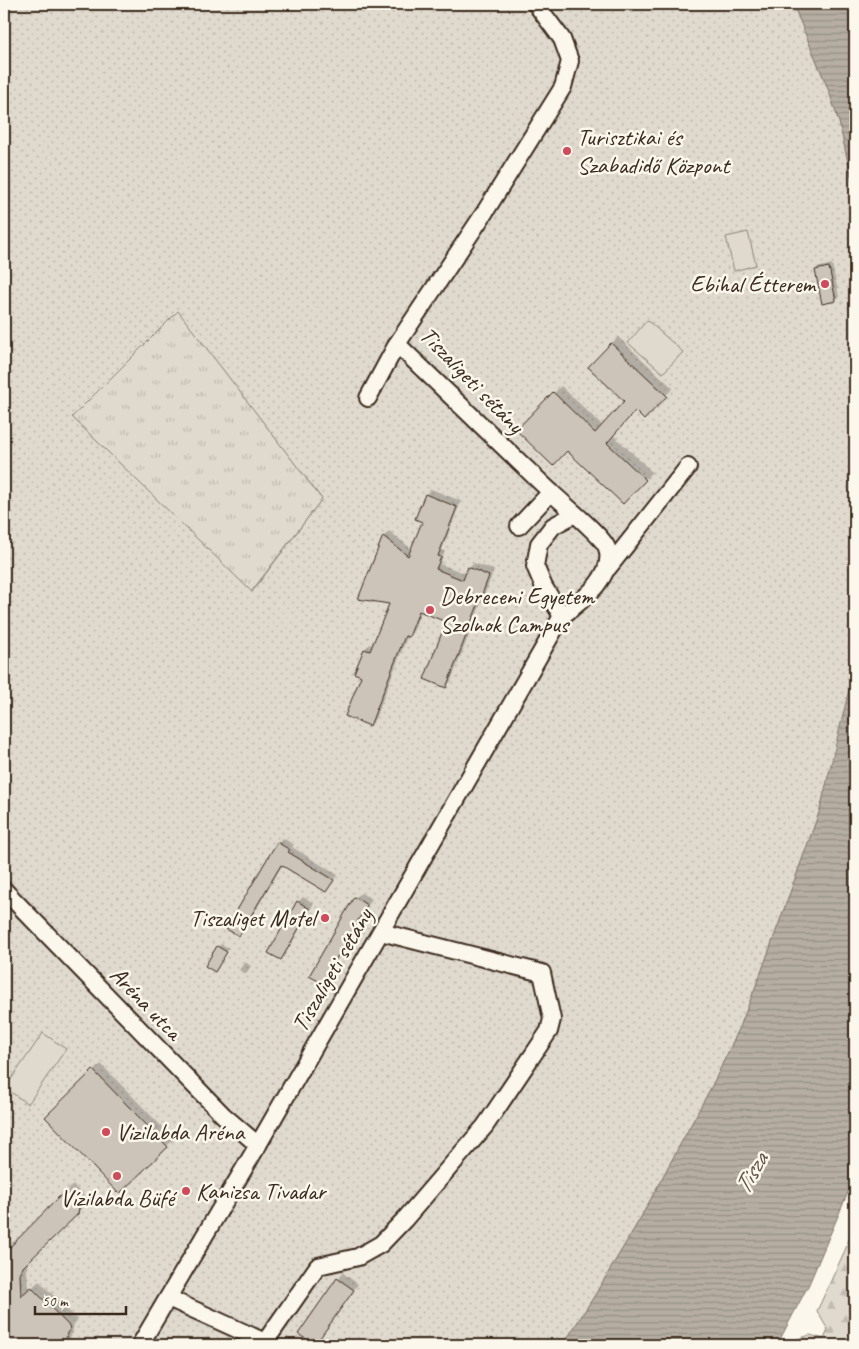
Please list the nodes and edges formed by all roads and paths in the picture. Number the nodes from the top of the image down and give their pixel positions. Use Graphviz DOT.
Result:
graph roads {
  1 [pos="536,4"];
  2 [pos="397,344"];
  3 [pos="368,398"];
  4 [pos="688,467"];
  5 [pos="551,492"];
  6 [pos="575,514"];
  7 [pos="519,526"];
  8 [pos="608,568"];
  9 [pos="562,616"];
  10 [pos="4,890"];
  11 [pos="381,932"];
  12 [pos="258,1145"];
  13 [pos="168,1298"];
  14 [pos="268,1343"];
  15 [pos="140,1345"];
  1 -- 2 [label="street, Tiszaligeti sétány"];
  2 -- 3 [label="street"];
  2 -- 5 [label="street, Tiszaligeti sétány"];
  4 -- 8 [label="street, Tiszaligeti sétány"];
  5 -- 6 [label="street, Tiszaligeti sétány"];
  5 -- 7 [label="street"];
  6 -- 8 [label="street, Tiszaligeti sétány"];
  6 -- 9 [label="street"];
  8 -- 9 [label="street, Tiszaligeti sétány"];
  9 -- 11 [label="street, Tiszaligeti sétány"];
  10 -- 12 [label="street, Aréna utca"];
  11 -- 12 [label="street, Tiszaligeti sétány"];
  11 -- 14 [label="street"];
  12 -- 13 [label="street, Tiszaligeti sétány"];
  13 -- 14 [label="street"];
  13 -- 15 [label="street, Tiszaligeti sétány"];
}
